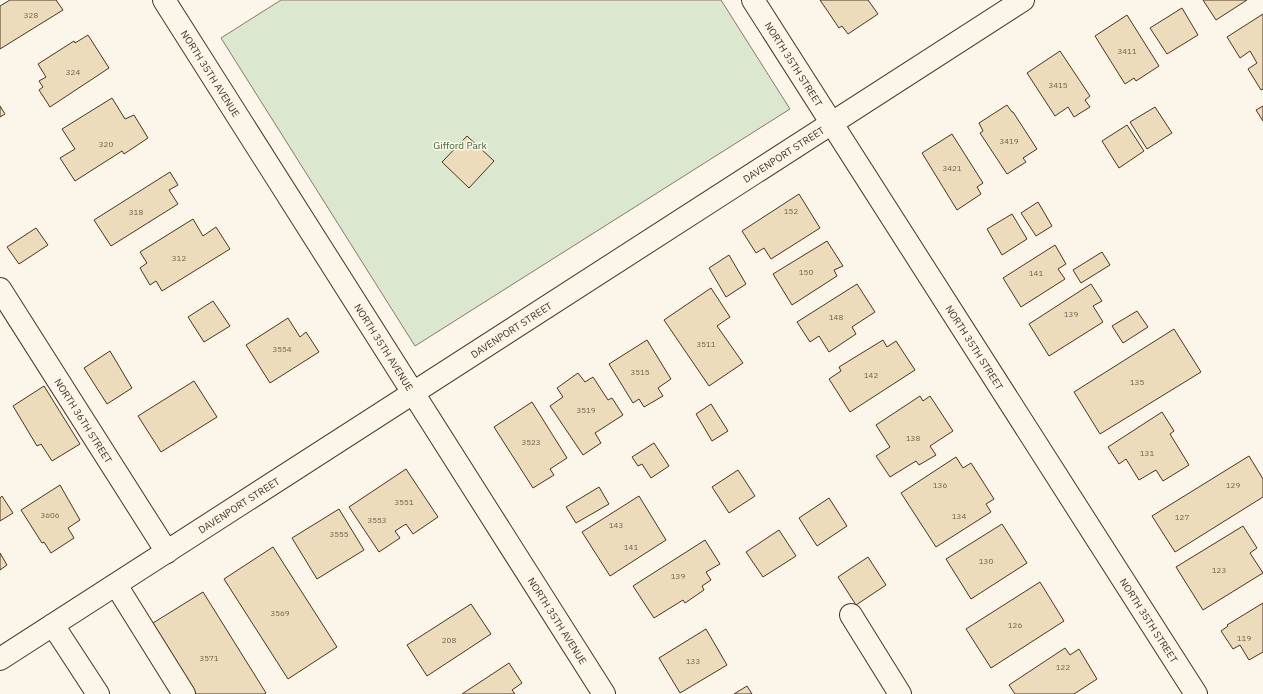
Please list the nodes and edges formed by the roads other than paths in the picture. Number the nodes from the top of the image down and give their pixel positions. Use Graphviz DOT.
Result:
graph roads {
  1 [pos="164,0"];
  2 [pos="753,0"];
  3 [pos="1023,0"];
  4 [pos="831,123"];
  5 [pos="0,289"];
  6 [pos="413,393"];
  7 [pos="166,552"];
  8 [pos="116,585"];
  9 [pos="851,615"];
  10 [pos="53,625"];
  11 [pos="0,659"];
  12 [pos="98,694"];
  13 [pos="184,694"];
  14 [pos="604,694"];
  15 [pos="900,694"];
  16 [pos="1196,694"];
  1 -- 6 [label="street, NORTH 35TH AVENUE"];
  2 -- 4 [label="street, NORTH 35TH STREET"];
  3 -- 4 [label="street, DAVENPORT STREET"];
  4 -- 6 [label="street, DAVENPORT STREET"];
  4 -- 16 [label="street, NORTH 35TH STREET"];
  5 -- 7 [label="street, NORTH 36TH STREET"];
  6 -- 7 [label="street, DAVENPORT STREET"];
  6 -- 14 [label="street, NORTH 35TH AVENUE"];
  7 -- 8 [label="street, DAVENPORT STREET"];
  8 -- 10 [label="street, DAVENPORT STREET"];
  8 -- 13 [label="street"];
  9 -- 15 [label="street"];
  10 -- 11 [label="street, DAVENPORT STREET"];
  10 -- 12 [label="street"];
}
